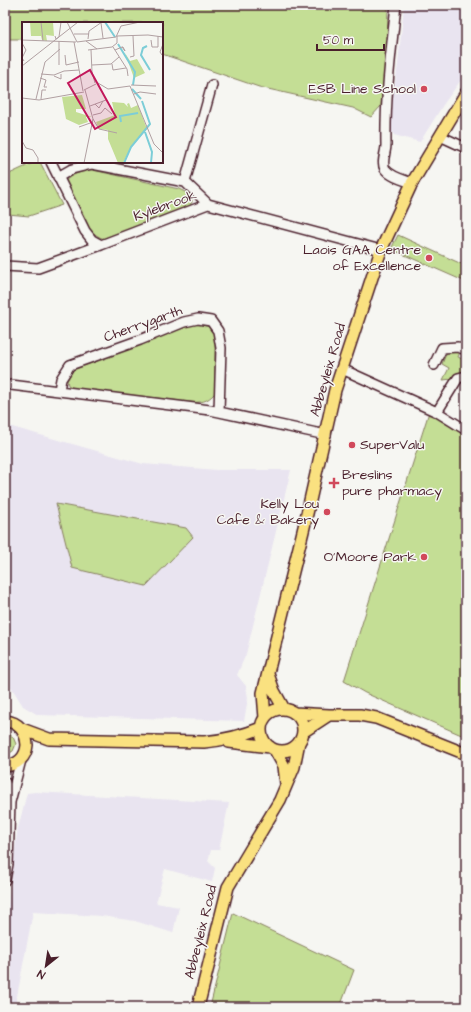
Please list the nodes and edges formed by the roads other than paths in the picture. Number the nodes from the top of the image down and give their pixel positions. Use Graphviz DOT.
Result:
graph roads {
  1 [pos="396,5"];
  2 [pos="212,85"];
  3 [pos="466,94"];
  4 [pos="440,136"];
  5 [pos="466,148"];
  6 [pos="51,163"];
  7 [pos="92,163"];
  8 [pos="58,177"];
  9 [pos="185,182"];
  10 [pos="412,183"];
  11 [pos="208,204"];
  12 [pos="101,245"];
  13 [pos="381,250"];
  14 [pos="5,266"];
  15 [pos="466,350"];
  16 [pos="434,365"];
  17 [pos="342,369"];
  18 [pos="466,376"];
  19 [pos="11,385"];
  20 [pos="59,390"];
  21 [pos="219,411"];
  22 [pos="437,412"];
  23 [pos="466,430"];
  24 [pos="326,435"];
  25 [pos="268,673"];
  26 [pos="289,711"];
  27 [pos="329,715"];
  28 [pos="6,720"];
  29 [pos="263,723"];
  30 [pos="22,729"];
  31 [pos="301,737"];
  32 [pos="49,739"];
  33 [pos="222,741"];
  34 [pos="272,748"];
  35 [pos="466,754"];
  36 [pos="24,755"];
  37 [pos="5,766"];
  38 [pos="5,782"];
  39 [pos="286,784"];
  40 [pos="10,802"];
  41 [pos="5,880"];
  42 [pos="198,1007"];
  1 -- 10 [label="street"];
  2 -- 9 [label="street"];
  3 -- 4 [label="main road, Abbeyleix Road"];
  4 -- 5 [label="street"];
  4 -- 10 [label="main road, Abbeyleix Road"];
  6 -- 8 [label="street"];
  7 -- 8 [label="street"];
  7 -- 9 [label="street"];
  8 -- 12 [label="street"];
  9 -- 11 [label="street"];
  10 -- 13 [label="main road, Abbeyleix Road"];
  11 -- 12 [label="street, Kylebrook"];
  11 -- 13 [label="street, Kylebrook"];
  12 -- 14 [label="street, Kylebrook"];
  13 -- 17 [label="main road, Abbeyleix Road"];
  15 -- 16 [label="street"];
  17 -- 22 [label="street"];
  17 -- 24 [label="main road, Abbeyleix Road"];
  18 -- 22 [label="street"];
  19 -- 20 [label="street"];
  20 -- 21 [label="street"];
  20 -- 21 [label="street, Cherrygarth"];
  21 -- 24 [label="street"];
  22 -- 23 [label="street"];
  24 -- 25 [label="main road, Abbeyleix Road"];
  25 -- 26 [label="main road"];
  25 -- 29 [label="main road, Abbeyleix Road"];
  26 -- 27 [label="main road"];
  26 -- 29 [label="main road"];
  26 -- 31 [label="main road"];
  27 -- 31 [label="main road"];
  27 -- 35 [label="main road"];
  28 -- 30 [label="main road"];
  29 -- 33 [label="main road"];
  29 -- 34 [label="main road"];
  30 -- 32 [label="main road"];
  30 -- 36 [label="main road"];
  31 -- 34 [label="main road"];
  31 -- 39 [label="main road, Abbeyleix Road"];
  32 -- 33 [label="main road"];
  32 -- 36 [label="main road"];
  33 -- 34 [label="main road"];
  34 -- 39 [label="main road"];
  36 -- 37 [label="main road"];
  36 -- 40 [label="street"];
  38 -- 40 [label="street"];
  39 -- 42 [label="main road, Abbeyleix Road"];
  40 -- 41 [label="street"];
}
